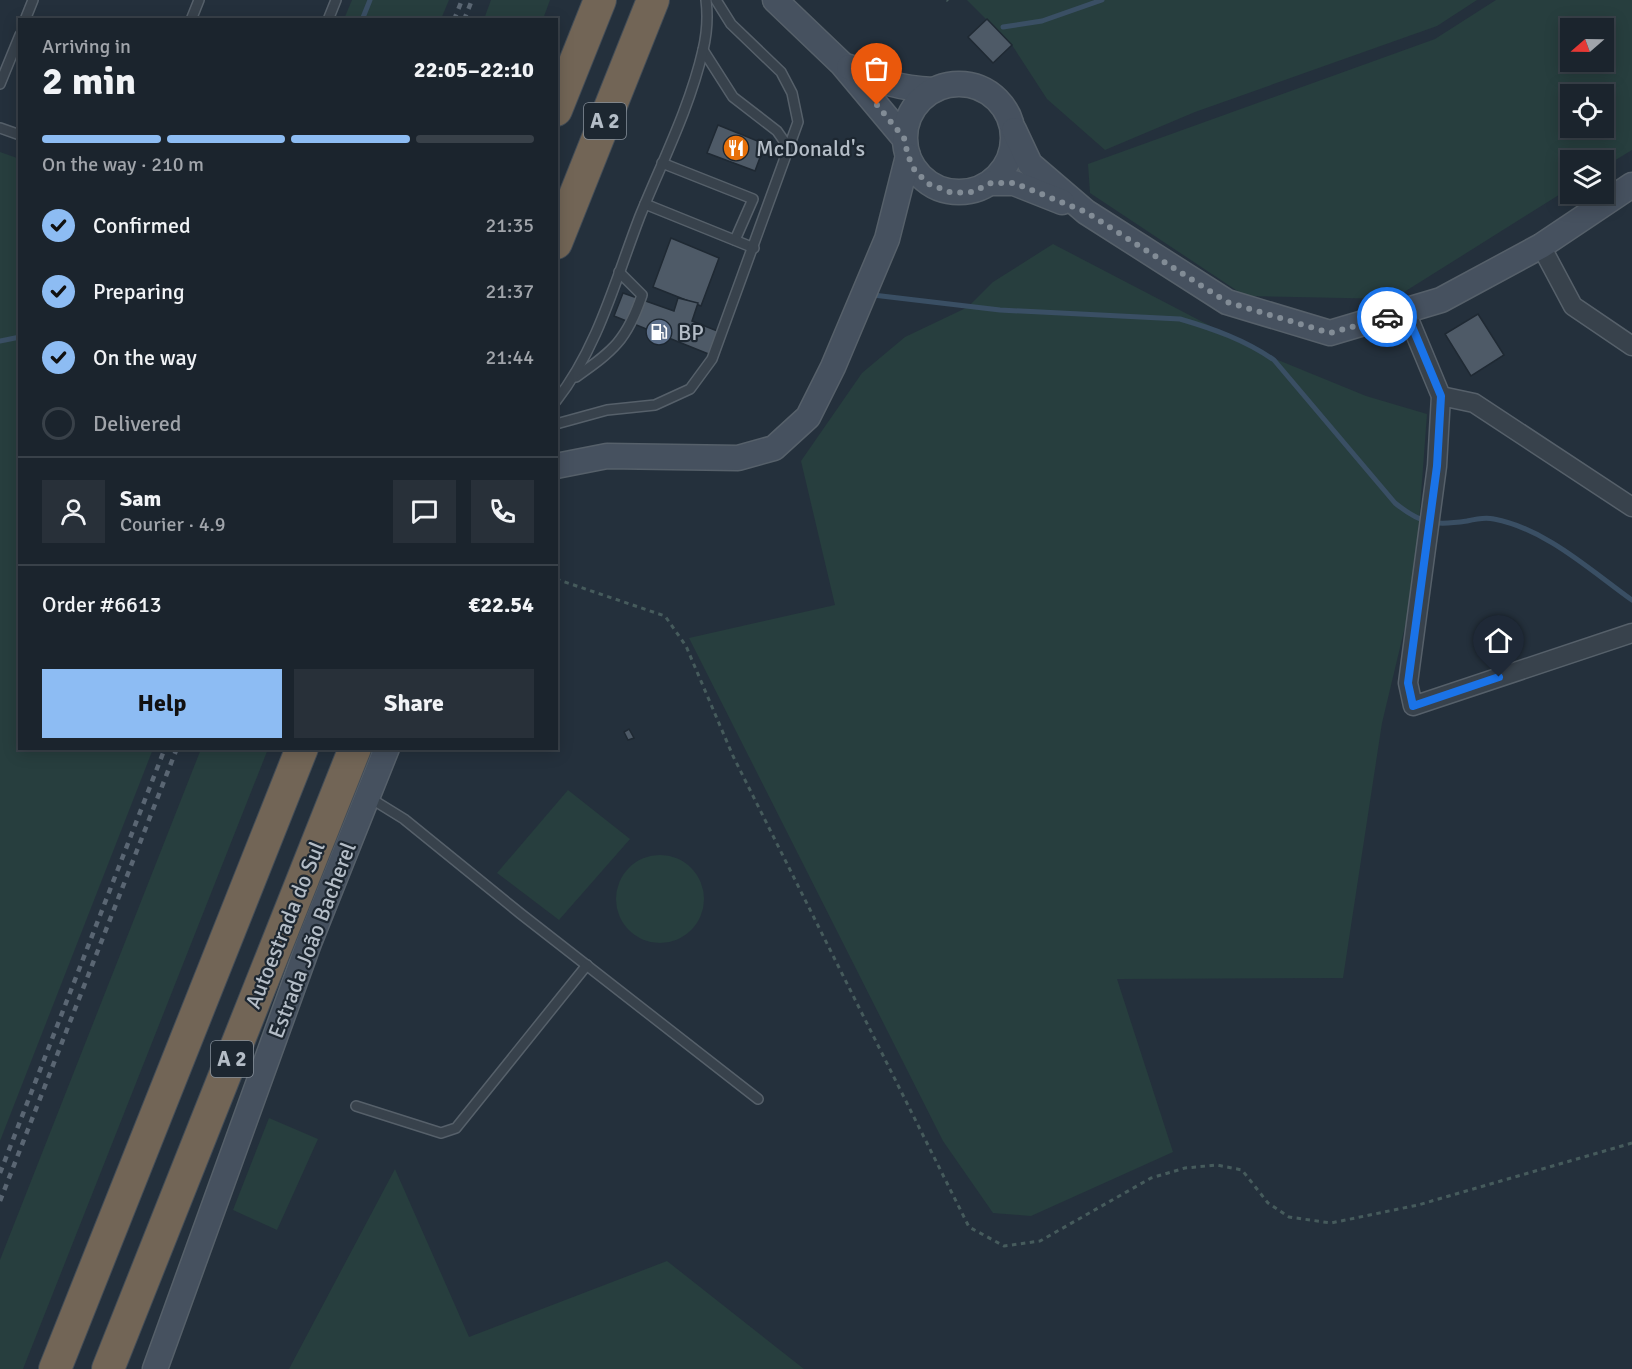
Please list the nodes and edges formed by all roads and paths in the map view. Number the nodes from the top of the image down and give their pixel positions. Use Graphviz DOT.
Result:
graph roads {
  1 [pos="33,0"];
  2 [pos="336,0"];
  3 [pos="600,0"];
  4 [pos="653,0"];
  5 [pos="706,0"];
  6 [pos="716,0"];
  7 [pos="775,0"];
  8 [pos="197,3"];
  9 [pos="26,18"];
  10 [pos="192,18"];
  11 [pos="329,18"];
  12 [pos="18,39"];
  13 [pos="703,50"];
  14 [pos="842,64"];
  15 [pos="0,84"];
  16 [pos="933,90"];
  17 [pos="558,105"];
  18 [pos="0,128"];
  19 [pos="1014,130"];
  20 [pos="18,134"];
  21 [pos="906,147"];
  22 [pos="789,148"];
  23 [pos="662,163"];
  24 [pos="991,183"];
  25 [pos="940,188"];
  26 [pos="1629,190"];
  27 [pos="645,204"];
  28 [pos="1086,212"];
  29 [pos="558,238"];
  30 [pos="887,239"];
  31 [pos="735,240"];
  32 [pos="1541,246"];
  33 [pos="753,248"];
  34 [pos="619,272"];
  35 [pos="1406,312"];
  36 [pos="1632,346"];
  37 [pos="574,379"];
  38 [pos="1441,396"];
  39 [pos="558,399"];
  40 [pos="558,423"];
  41 [pos="558,466"];
  42 [pos="1632,507"];
  43 [pos="558,580"];
  44 [pos="1632,633"];
  45 [pos="301,750"];
  46 [pos="354,750"];
  47 [pos="386,750"];
  48 [pos="368,797"];
  49 [pos="587,965"];
  50 [pos="758,1099"];
  51 [pos="356,1106"];
  52 [pos="1632,1143"];
  53 [pos="55,1369"];
  54 [pos="108,1369"];
  55 [pos="155,1369"];
  1 -- 9 [label="lane"];
  2 -- 11 [label="lane"];
  3 -- 17 [label="highway, A 2"];
  4 -- 29 [label="highway, A 2"];
  5 -- 13 [label="lane"];
  6 -- 22 [label="lane"];
  7 -- 14 [label="street"];
  8 -- 10 [label="lane"];
  12 -- 15 [label="lane"];
  13 -- 22 [label="lane"];
  13 -- 23 [label="lane"];
  14 -- 16 [label="street"];
  14 -- 21 [label="street"];
  16 -- 19 [label="street"];
  16 -- 21 [label="street"];
  18 -- 20 [label="lane"];
  19 -- 24 [label="street"];
  19 -- 28 [label="street"];
  21 -- 25 [label="street"];
  21 -- 30 [label="street"];
  22 -- 33 [label="lane"];
  23 -- 27 [label="lane"];
  23 -- 31 [label="lane"];
  24 -- 25 [label="street"];
  24 -- 28 [label="street"];
  25 -- 30 [label="street"];
  26 -- 32 [label="street"];
  27 -- 31 [label="lane"];
  27 -- 34 [label="lane"];
  28 -- 35 [label="street"];
  30 -- 41 [label="street"];
  31 -- 33 [label="lane"];
  32 -- 35 [label="street"];
  32 -- 36 [label="street"];
  33 -- 40 [label="lane"];
  34 -- 37 [label="lane"];
  34 -- 37 [label="lane"];
  35 -- 38 [label="street"];
  37 -- 39 [label="lane"];
  38 -- 42 [label="street"];
  38 -- 44 [label="street"];
  43 -- 52 [label="path"];
  45 -- 53 [label="highway, A 2"];
  46 -- 54 [label="highway, Autoestrada do Sul / A 2"];
  47 -- 48 [label="street, Estrada João Bacherel"];
  48 -- 49 [label="lane"];
  48 -- 55 [label="street, Estrada João Bacherel"];
  49 -- 50 [label="lane"];
  49 -- 51 [label="lane"];
}
